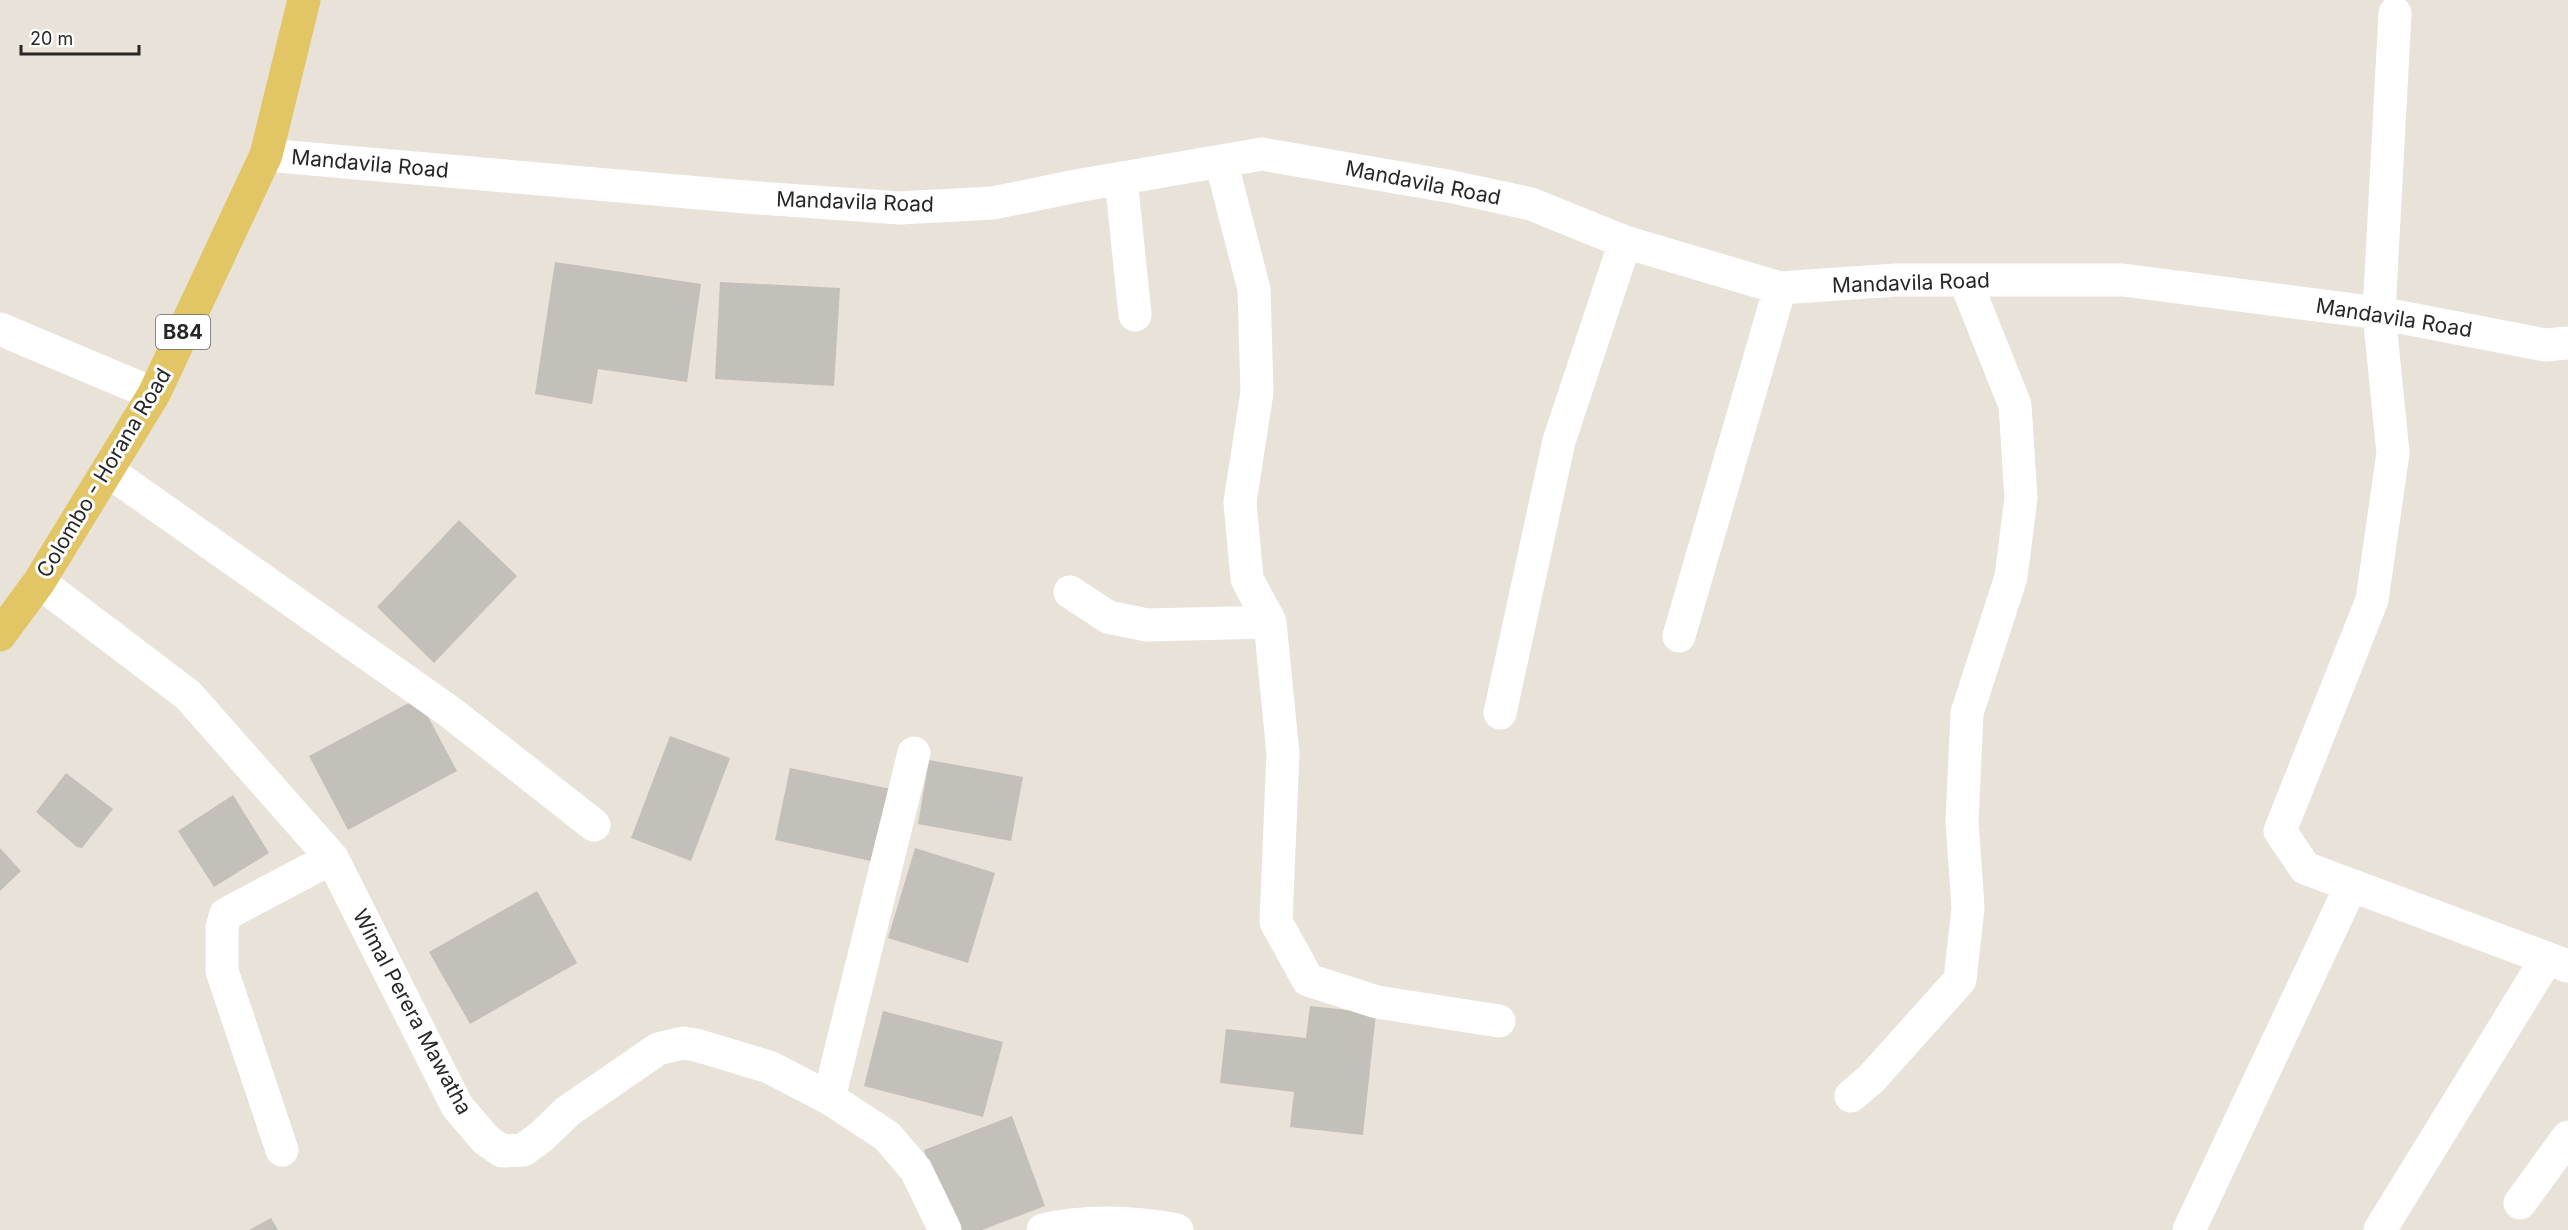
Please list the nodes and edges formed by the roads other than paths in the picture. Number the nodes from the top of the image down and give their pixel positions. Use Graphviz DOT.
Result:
graph roads {
  1 [pos="304,0"];
  2 [pos="2395,13"];
  3 [pos="266,155"];
  4 [pos="1221,161"];
  5 [pos="1121,178"];
  6 [pos="1625,243"];
  7 [pos="1965,280"];
  8 [pos="1780,288"];
  9 [pos="2379,313"];
  10 [pos="1135,315"];
  11 [pos="0,329"];
  12 [pos="2568,344"];
  13 [pos="154,394"];
  14 [pos="108,471"];
  15 [pos="39,582"];
  16 [pos="1070,592"];
  17 [pos="1270,622"];
  18 [pos="0,635"];
  19 [pos="1679,636"];
  20 [pos="1500,713"];
  21 [pos="914,753"];
  22 [pos="594,825"];
  23 [pos="332,858"];
  24 [pos="2351,886"];
  25 [pos="2557,962"];
  26 [pos="1499,1021"];
  27 [pos="1851,1096"];
  28 [pos="829,1098"];
  29 [pos="2568,1137"];
  30 [pos="282,1150"];
  31 [pos="2520,1203"];
  32 [pos="945,1230"];
  33 [pos="1043,1230"];
  34 [pos="1177,1230"];
  35 [pos="2189,1230"];
  36 [pos="2380,1230"];
  1 -- 3 [label="main road, Colombo - Horana Road / B84"];
  2 -- 9 [label="street"];
  3 -- 5 [label="street, Mandavila Road"];
  3 -- 13 [label="main road, Colombo - Horana Road / B84"];
  4 -- 5 [label="street, Mandavila Road"];
  4 -- 6 [label="street, Mandavila Road"];
  4 -- 17 [label="street"];
  5 -- 10 [label="street"];
  6 -- 8 [label="street, Mandavila Road"];
  6 -- 20 [label="street"];
  7 -- 8 [label="street, Mandavila Road"];
  7 -- 9 [label="street, Mandavila Road"];
  7 -- 27 [label="street"];
  8 -- 19 [label="street"];
  9 -- 12 [label="street, Mandavila Road"];
  9 -- 24 [label="street"];
  11 -- 13 [label="street"];
  13 -- 14 [label="main road, Colombo - Horana Road / B84"];
  14 -- 15 [label="main road, Colombo - Horana Road / B84"];
  14 -- 22 [label="street"];
  15 -- 18 [label="main road, Colombo - Horana Road / B84"];
  15 -- 23 [label="street, Wimal Perera Mawatha"];
  16 -- 17 [label="street"];
  17 -- 26 [label="street"];
  21 -- 28 [label="street"];
  23 -- 28 [label="street, Wimal Perera Mawatha"];
  23 -- 30 [label="street"];
  24 -- 25 [label="street"];
  24 -- 35 [label="street"];
  25 -- 36 [label="street"];
  28 -- 32 [label="street, Wimal Perera Mawatha"];
  29 -- 31 [label="street"];
  33 -- 34 [label="street"];
}
